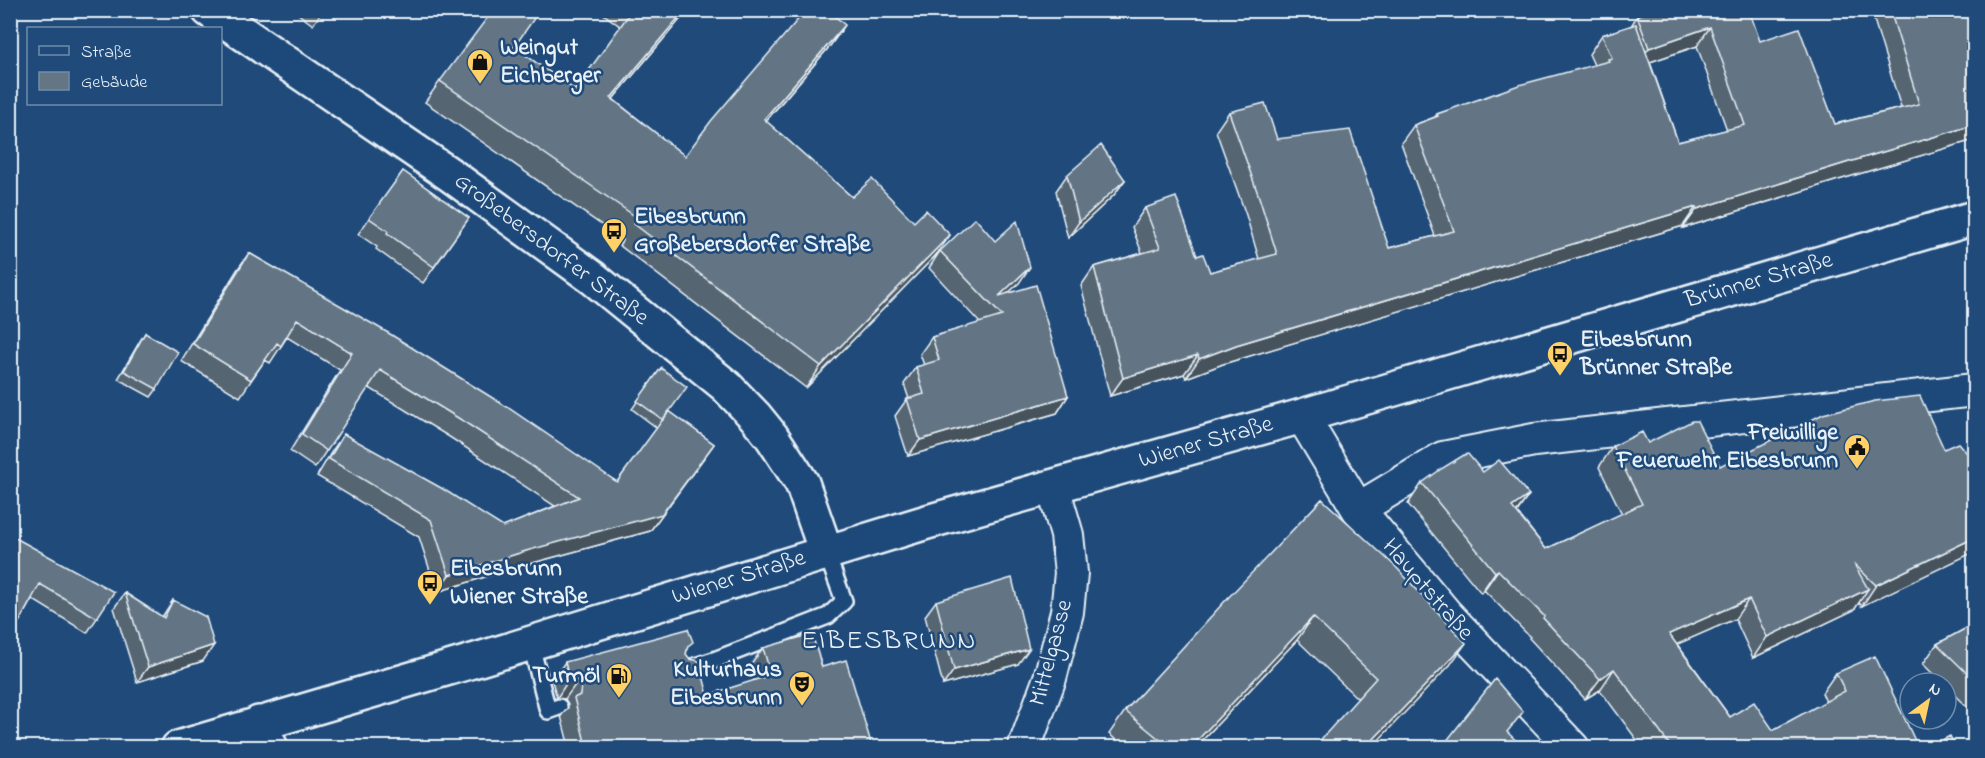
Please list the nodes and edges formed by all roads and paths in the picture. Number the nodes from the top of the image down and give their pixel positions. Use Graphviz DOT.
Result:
graph roads {
  1 [pos="210,10"];
  2 [pos="1974,218"];
  3 [pos="1974,390"];
  4 [pos="1302,416"];
  5 [pos="1053,487"];
  6 [pos="1358,509"];
  7 [pos="826,552"];
  8 [pos="531,641"];
  9 [pos="683,670"];
  10 [pos="559,707"];
  11 [pos="265,735"];
  12 [pos="178,747"];
  13 [pos="1024,747"];
  14 [pos="1573,747"];
  1 -- 7 [label="main road, Großebersdorfer Straße"];
  2 -- 4 [label="main road, Brünner Straße"];
  3 -- 6 [label="street"];
  4 -- 5 [label="main road, Wiener Straße"];
  4 -- 6 [label="street, Hauptstraße"];
  5 -- 7 [label="main road, Wiener Straße"];
  5 -- 13 [label="street, Mittelgasse"];
  6 -- 14 [label="street, Hauptstraße"];
  7 -- 8 [label="main road, Wiener Straße"];
  7 -- 9 [label="lane"];
  8 -- 10 [label="lane"];
  8 -- 11 [label="main road, Wiener Straße"];
  11 -- 12 [label="main road, Wiener Straße"];
}
